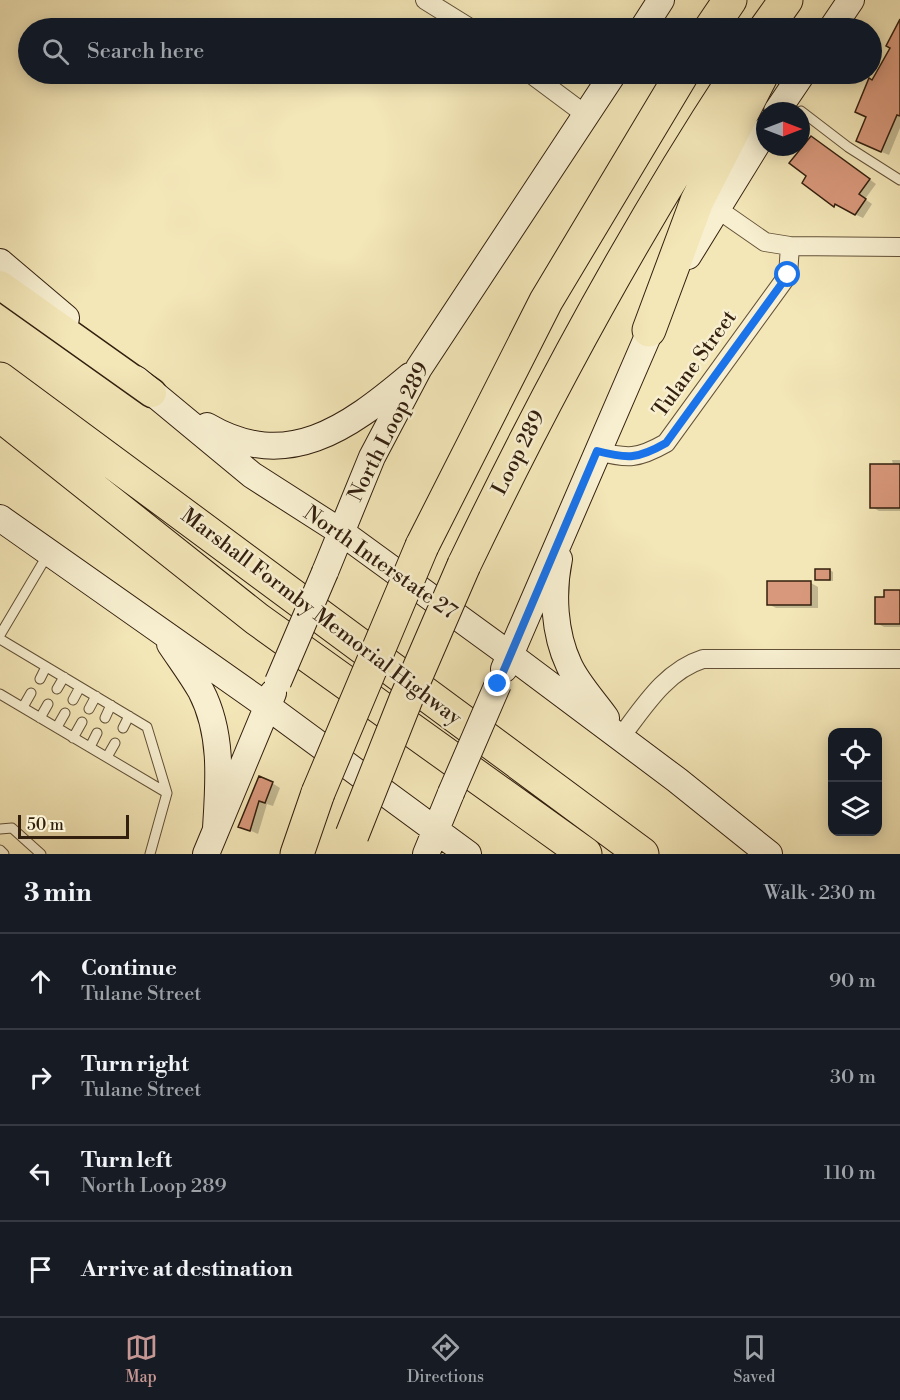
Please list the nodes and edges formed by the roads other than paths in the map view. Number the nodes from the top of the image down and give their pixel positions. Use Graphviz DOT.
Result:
graph roads {
  1 [pos="425,0"];
  2 [pos="661,0"];
  3 [pos="729,0"];
  4 [pos="786,0"];
  5 [pos="803,0"];
  6 [pos="851,0"];
  7 [pos="454,18"];
  8 [pos="649,18"];
  9 [pos="717,18"];
  10 [pos="773,18"];
  11 [pos="792,18"];
  12 [pos="839,18"];
  13 [pos="544,84"];
  14 [pos="606,84"];
  15 [pos="676,84"];
  16 [pos="731,84"];
  17 [pos="757,84"];
  18 [pos="799,84"];
  19 [pos="793,102"];
  20 [pos="586,115"];
  21 [pos="810,121"];
  22 [pos="756,144"];
  23 [pos="900,180"];
  24 [pos="716,208"];
  25 [pos="790,246"];
  26 [pos="900,247"];
  27 [pos="0,262"];
  28 [pos="0,285"];
  29 [pos="649,330"];
  30 [pos="419,368"];
  31 [pos="0,379"];
  32 [pos="152,393"];
  33 [pos="0,416"];
  34 [pos="0,444"];
  35 [pos="597,451"];
  36 [pos="570,512"];
  37 [pos="0,518"];
  38 [pos="341,532"];
  39 [pos="49,552"];
  40 [pos="257,619"];
  41 [pos="162,631"];
  42 [pos="0,635"];
  43 [pos="0,639"];
  44 [pos="510,655"];
  45 [pos="900,659"];
  46 [pos="46,667"];
  47 [pos="64,677"];
  48 [pos="40,679"];
  49 [pos="80,687"];
  50 [pos="57,689"];
  51 [pos="32,693"];
  52 [pos="0,694"];
  53 [pos="96,696"];
  54 [pos="73,700"];
  55 [pos="48,704"];
  56 [pos="111,705"];
  57 [pos="23,707"];
  58 [pos="268,707"];
  59 [pos="89,709"];
  60 [pos="65,713"];
  61 [pos="129,716"];
  62 [pos="40,718"];
  63 [pos="105,718"];
  64 [pos="82,722"];
  65 [pos="57,728"];
  66 [pos="123,728"];
  67 [pos="97,733"];
  68 [pos="73,738"];
  69 [pos="620,738"];
  70 [pos="115,743"];
  71 [pos="90,747"];
  72 [pos="107,757"];
  73 [pos="167,793"];
  74 [pos="216,828"];
  75 [pos="0,829"];
  76 [pos="431,842"];
  77 [pos="348,844"];
  78 [pos="0,850"];
  79 [pos="4,854"];
  80 [pos="41,854"];
  81 [pos="150,854"];
  82 [pos="206,854"];
  83 [pos="297,854"];
  84 [pos="468,854"];
  85 [pos="585,854"];
  86 [pos="642,854"];
  87 [pos="769,854"];
  1 -- 7 [label="street"];
  2 -- 8 [label="main road"];
  3 -- 9 [label="highway"];
  4 -- 10 [label="highway"];
  5 -- 11 [label="highway"];
  6 -- 12 [label="main road"];
  13 -- 20 [label="street"];
  14 -- 20 [label="main road, North Loop 289"];
  15 -- 83 [label="highway, bridge"];
  16 -- 77 [label="highway, Loop 289, bridge"];
  17 -- 29 [label="highway"];
  18 -- 19 [label="main road"];
  20 -- 30 [label="main road, North Loop 289"];
  21 -- 23 [label="lane"];
  22 -- 24 [label="main road"];
  24 -- 25 [label="street"];
  24 -- 29 [label="main road"];
  25 -- 26 [label="street"];
  25 -- 35 [label="street, Tulane Street"];
  27 -- 32 [label="main road, North Interstate 27"];
  28 -- 32 [label="main road"];
  29 -- 35 [label="main road"];
  30 -- 32 [label="main road"];
  30 -- 38 [label="main road, North Loop 289"];
  31 -- 86 [label="highway, Marshall Formby Memorial Highway"];
  32 -- 38 [label="main road, North Interstate 27"];
  33 -- 40 [label="highway, Marshall Formby Memorial Highway"];
  34 -- 40 [label="highway"];
  35 -- 36 [label="main road"];
  36 -- 44 [label="main road"];
  36 -- 69 [label="main road"];
  37 -- 39 [label="main road"];
  38 -- 44 [label="main road, North Interstate 27"];
  38 -- 58 [label="main road, North Loop 289, bridge"];
  39 -- 41 [label="main road"];
  39 -- 42 [label="lane"];
  40 -- 85 [label="highway, Marshall Formby Memorial Highway"];
  41 -- 58 [label="main road"];
  41 -- 74 [label="main road"];
  43 -- 46 [label="lane"];
  44 -- 69 [label="main road, North Interstate 27"];
  44 -- 76 [label="main road, bridge"];
  45 -- 69 [label="street"];
  46 -- 47 [label="lane"];
  46 -- 48 [label="lane"];
  47 -- 49 [label="lane"];
  47 -- 50 [label="lane"];
  49 -- 53 [label="lane"];
  49 -- 54 [label="lane"];
  51 -- 57 [label="lane"];
  52 -- 57 [label="lane"];
  53 -- 56 [label="lane"];
  53 -- 59 [label="lane"];
  55 -- 62 [label="lane"];
  56 -- 61 [label="lane"];
  56 -- 63 [label="lane"];
  57 -- 62 [label="lane"];
  58 -- 74 [label="main road, North Loop 289"];
  58 -- 76 [label="main road"];
  60 -- 65 [label="lane"];
  61 -- 66 [label="lane"];
  61 -- 73 [label="lane"];
  62 -- 65 [label="lane"];
  64 -- 68 [label="lane"];
  65 -- 68 [label="lane"];
  67 -- 71 [label="lane"];
  68 -- 71 [label="lane"];
  69 -- 87 [label="main road, North Interstate 27"];
  70 -- 72 [label="lane"];
  71 -- 72 [label="lane"];
  72 -- 73 [label="lane"];
  73 -- 81 [label="lane"];
  74 -- 82 [label="main road, North Loop 289"];
  75 -- 80 [label="lane"];
  76 -- 84 [label="main road"];
  78 -- 79 [label="lane"];
}
